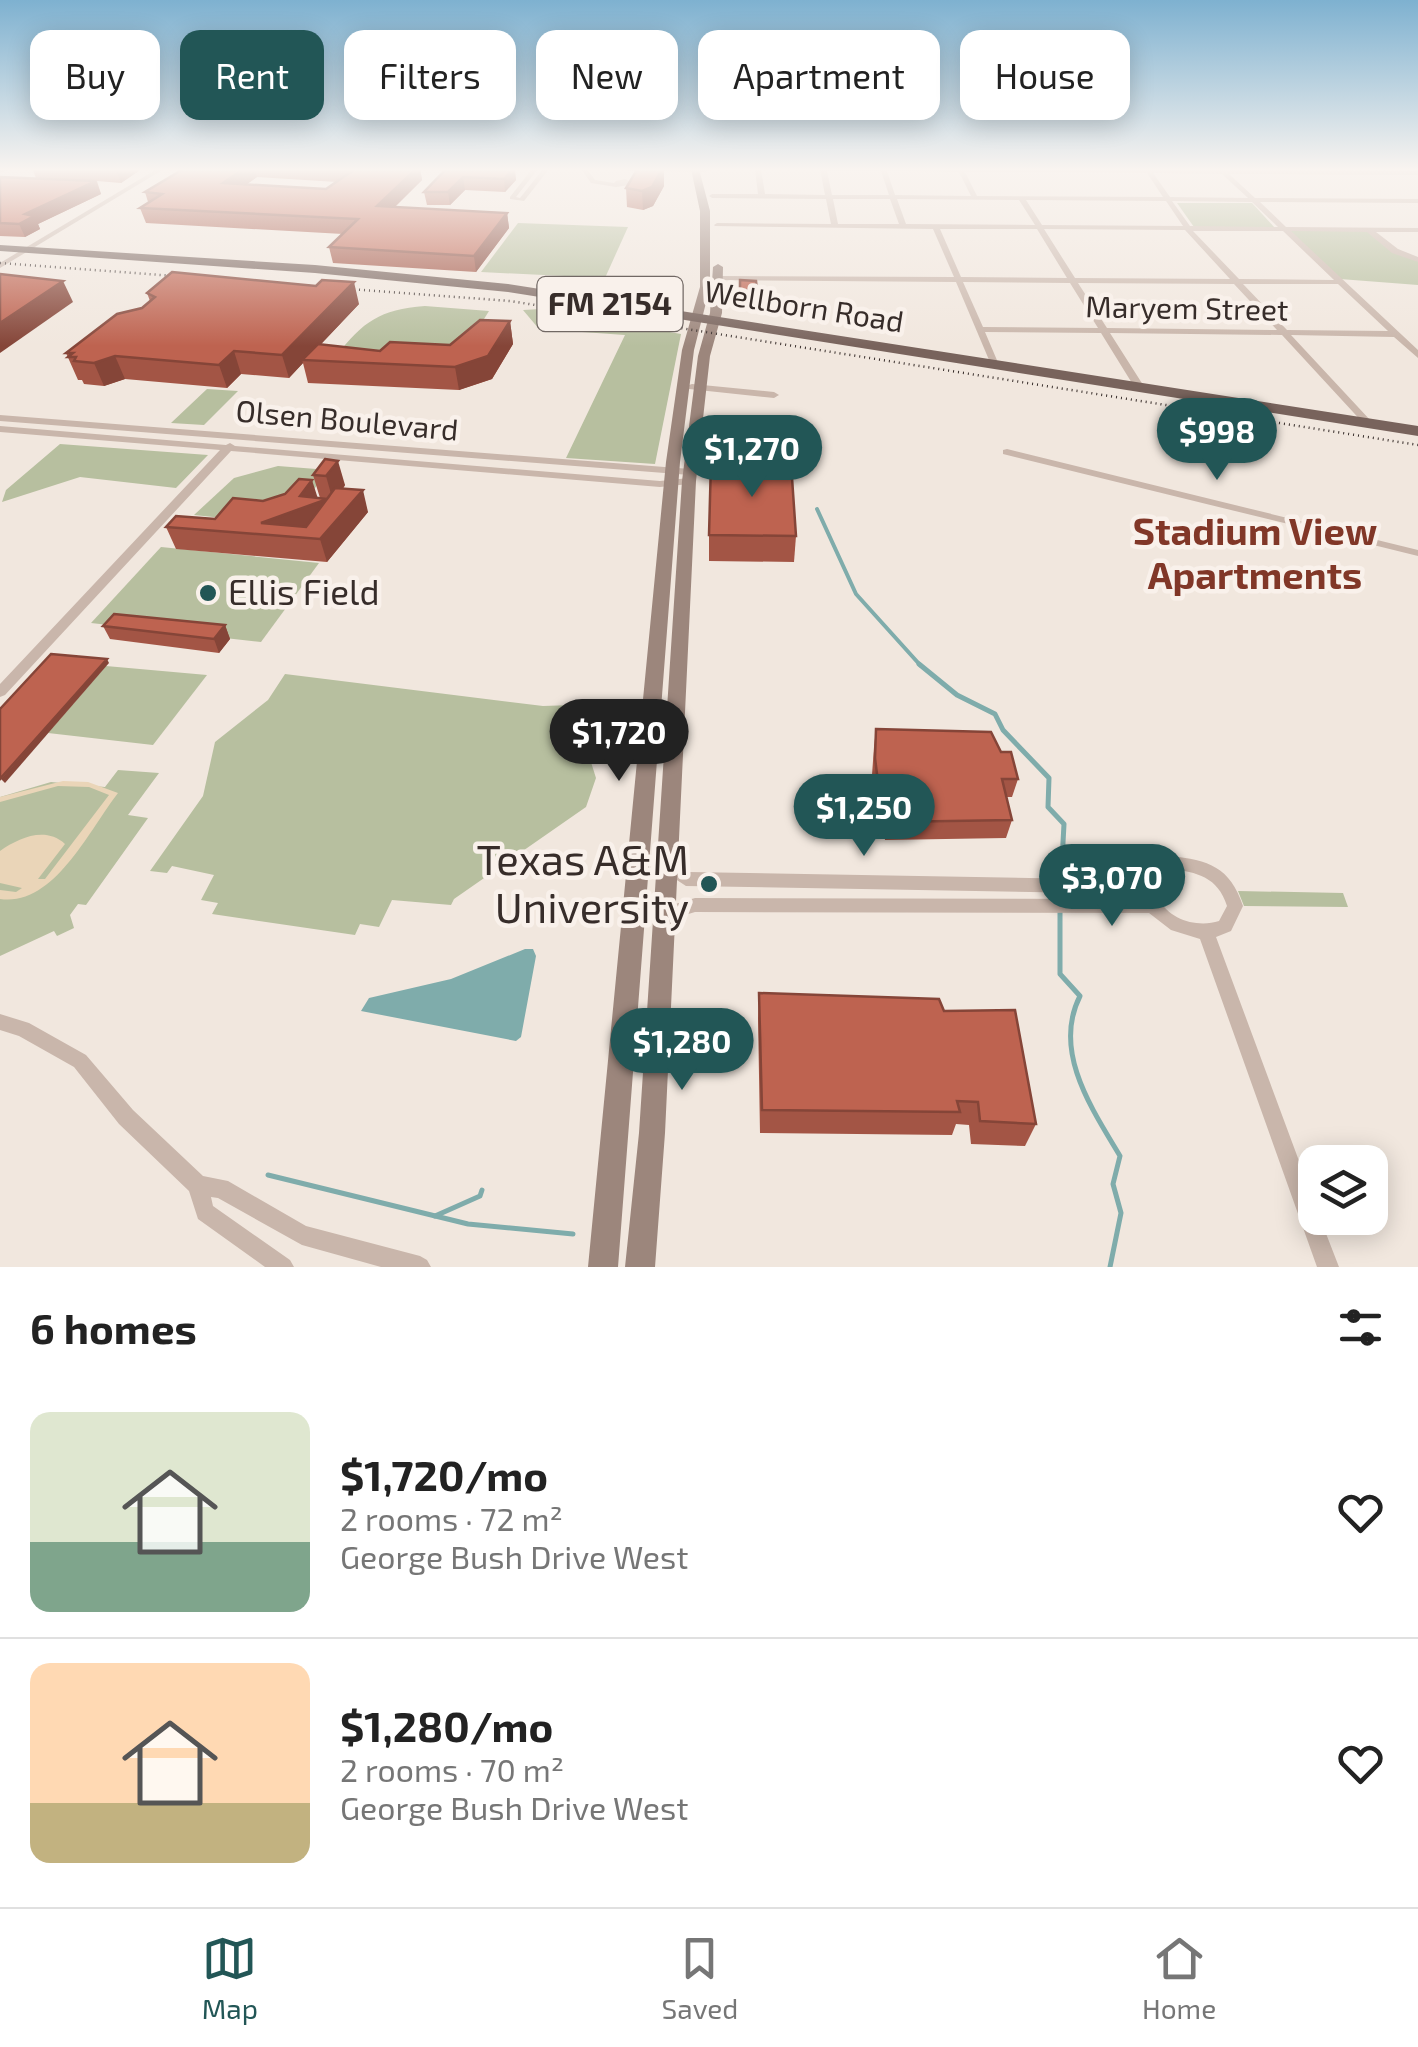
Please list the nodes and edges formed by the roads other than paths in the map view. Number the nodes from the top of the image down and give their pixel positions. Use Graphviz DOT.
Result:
graph roads {
  1 [pos="59,228"];
  2 [pos="707,228"];
  3 [pos="717,228"];
  4 [pos="936,228"];
  5 [pos="1040,228"];
  6 [pos="1188,228"];
  7 [pos="1200,228"];
  8 [pos="1284,229"];
  9 [pos="1369,230"];
  10 [pos="1418,230"];
  11 [pos="0,248"];
  12 [pos="22,250"];
  13 [pos="1418,260"];
  14 [pos="0,263"];
  15 [pos="718,278"];
  16 [pos="959,280"];
  17 [pos="1073,281"];
  18 [pos="1237,282"];
  19 [pos="1338,282"];
  20 [pos="704,300"];
  21 [pos="666,313"];
  22 [pos="706,320"];
  23 [pos="980,329"];
  24 [pos="1104,330"];
  25 [pos="1284,332"];
  26 [pos="1394,334"];
  27 [pos="1418,355"];
  28 [pos="996,365"];
  29 [pos="691,387"];
  30 [pos="1140,388"];
  31 [pos="774,395"];
  32 [pos="0,418"];
  33 [pos="1368,423"];
  34 [pos="0,430"];
  35 [pos="1418,431"];
  36 [pos="238,437"];
  37 [pos="228,449"];
  38 [pos="1006,452"];
  39 [pos="474,463"];
  40 [pos="681,477"];
  41 [pos="1418,553"];
  42 [pos="654,670"];
  43 [pos="0,692"];
  44 [pos="674,736"];
  45 [pos="666,864"];
  46 [pos="814,882"];
  47 [pos="1146,887"];
  48 [pos="816,906"];
  49 [pos="1153,906"];
  50 [pos="662,915"];
  51 [pos="1206,932"];
  52 [pos="0,1022"];
  53 [pos="198,1185"];
  54 [pos="282,1267"];
  55 [pos="420,1267"];
  56 [pos="603,1267"];
  57 [pos="640,1267"];
  58 [pos="1328,1267"];
  1 -- 12 [label="street"];
  2 -- 20 [label="main road"];
  3 -- 15 [label="main road"];
  4 -- 16 [label="street"];
  5 -- 17 [label="street"];
  6 -- 18 [label="street"];
  7 -- 8 [label="street"];
  8 -- 9 [label="street"];
  8 -- 19 [label="street"];
  9 -- 10 [label="street"];
  9 -- 13 [label="street"];
  11 -- 12 [label="main road, Wellborn Road / FM 2154"];
  12 -- 14 [label="street"];
  12 -- 21 [label="main road, Wellborn Road / FM 2154"];
  15 -- 16 [label="street"];
  15 -- 22 [label="main road"];
  16 -- 17 [label="street"];
  16 -- 23 [label="street"];
  17 -- 18 [label="street"];
  17 -- 24 [label="street"];
  18 -- 19 [label="street"];
  18 -- 25 [label="street"];
  19 -- 26 [label="street"];
  20 -- 21 [label="main road"];
  20 -- 22 [label="main road"];
  21 -- 22 [label="main road, Wellborn Road / FM 2154"];
  22 -- 28 [label="main road, Wellborn Road / FM 2154"];
  22 -- 29 [label="main road"];
  23 -- 24 [label="street, Maryem Street"];
  23 -- 28 [label="street"];
  24 -- 25 [label="street, Maryem Street"];
  24 -- 30 [label="street"];
  25 -- 26 [label="street, Maryem Street"];
  25 -- 33 [label="street"];
  26 -- 27 [label="street"];
  28 -- 30 [label="main road, Wellborn Road / FM 2154"];
  29 -- 31 [label="street"];
  29 -- 40 [label="main road"];
  30 -- 33 [label="main road, Wellborn Road / FM 2154"];
  32 -- 36 [label="street, Olsen Boulevard"];
  33 -- 35 [label="main road, Wellborn Road / FM 2154"];
  34 -- 37 [label="street, Olsen Boulevard"];
  36 -- 37 [label="street"];
  36 -- 39 [label="street, Olsen Boulevard"];
  37 -- 39 [label="street, Olsen Boulevard"];
  37 -- 43 [label="street"];
  38 -- 41 [label="street"];
  39 -- 40 [label="street, Olsen Boulevard"];
  40 -- 42 [label="main road"];
  40 -- 44 [label="main road"];
  42 -- 44 [label="main road"];
  42 -- 56 [label="main road"];
  44 -- 45 [label="main road"];
  45 -- 46 [label="street"];
  45 -- 50 [label="main road"];
  46 -- 47 [label="street"];
  46 -- 48 [label="street"];
  47 -- 49 [label="street"];
  47 -- 51 [label="street"];
  48 -- 49 [label="street"];
  48 -- 50 [label="street"];
  49 -- 51 [label="street"];
  50 -- 57 [label="main road"];
  51 -- 58 [label="street"];
  52 -- 53 [label="street"];
  53 -- 54 [label="street"];
  53 -- 55 [label="street"];
}
